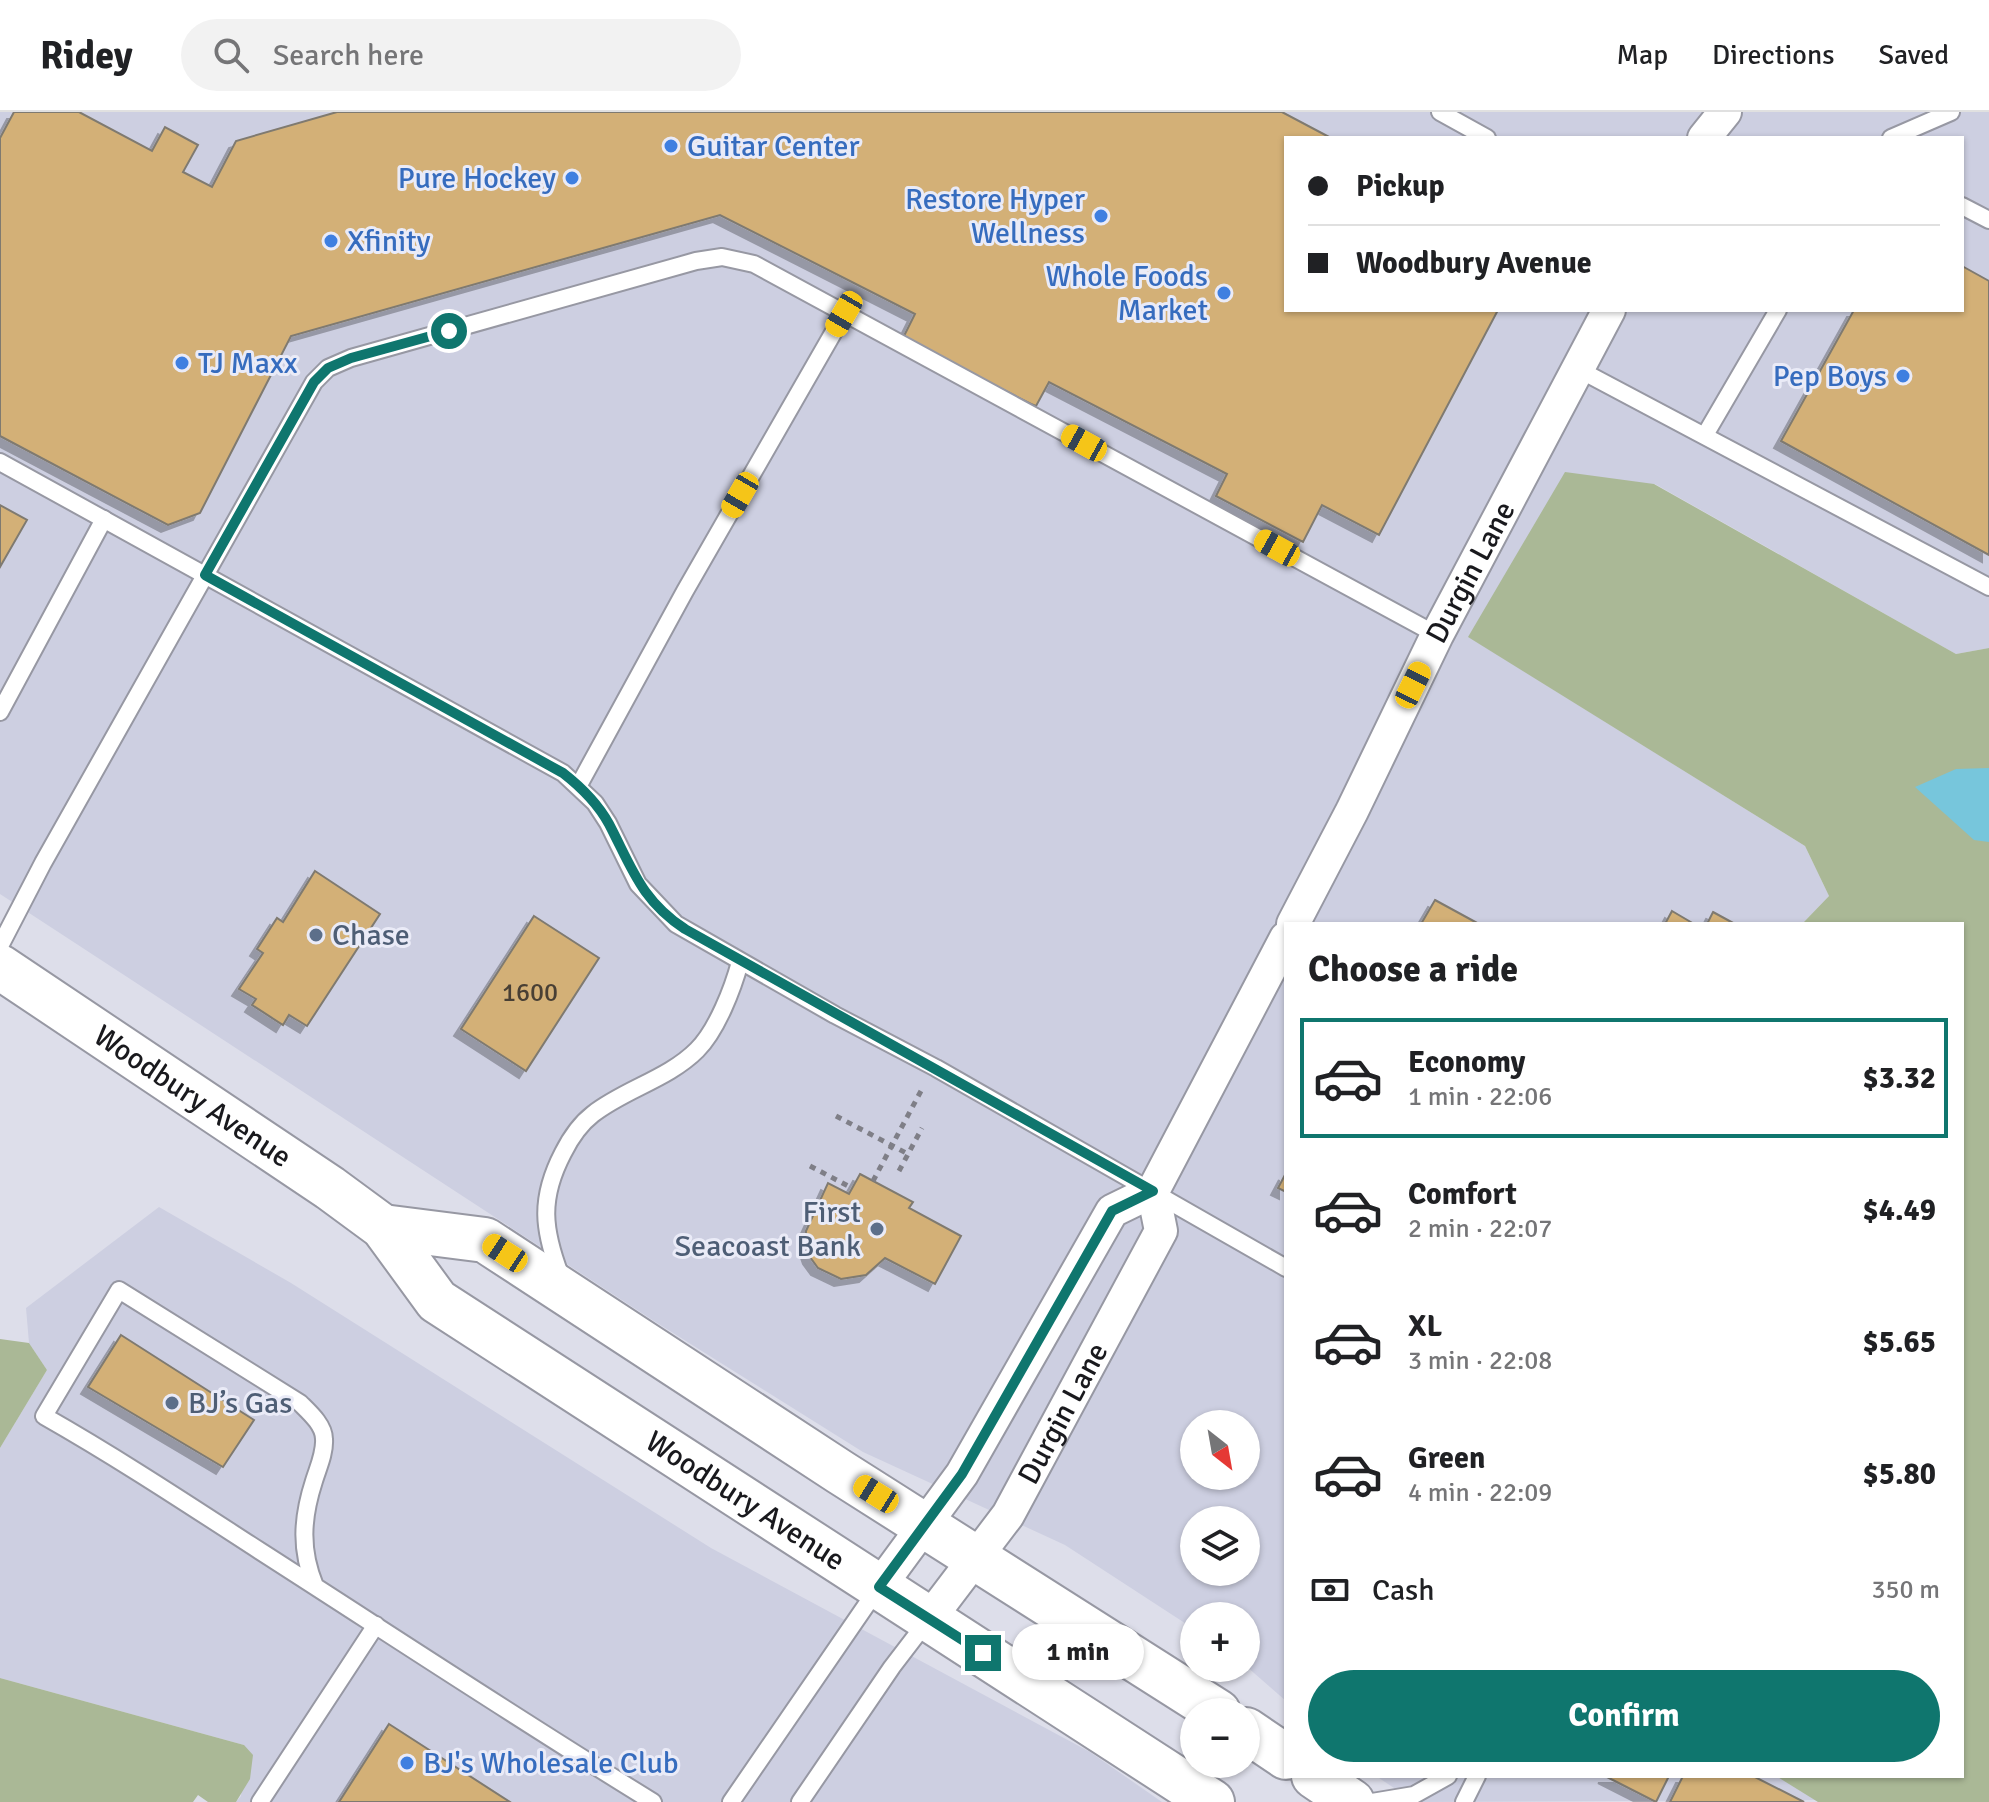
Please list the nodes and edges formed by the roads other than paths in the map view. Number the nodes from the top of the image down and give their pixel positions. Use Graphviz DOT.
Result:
graph roads {
  1 [pos="1440,112"];
  2 [pos="1725,112"];
  3 [pos="1951,112"];
  4 [pos="1483,136"];
  5 [pos="1706,136"];
  6 [pos="1896,136"];
  7 [pos="1964,207"];
  8 [pos="1989,220"];
  9 [pos="1608,312"];
  10 [pos="1777,312"];
  11 [pos="844,314"];
  12 [pos="1578,369"];
  13 [pos="1705,435"];
  14 [pos="0,462"];
  15 [pos="104,519"];
  16 [pos="205,575"];
  17 [pos="1989,587"];
  18 [pos="1437,635"];
  19 [pos="0,712"];
  20 [pos="579,785"];
  21 [pos="1294,922"];
  22 [pos="1284,942"];
  23 [pos="0,946"];
  24 [pos="740,962"];
  25 [pos="0,967"];
  26 [pos="1153,1191"];
  27 [pos="383,1227"];
  28 [pos="1284,1267"];
  29 [pos="567,1294"];
  30 [pos="924,1524"];
  31 [pos="976,1557"];
  32 [pos="315,1586"];
  33 [pos="879,1587"];
  34 [pos="929,1619"];
  35 [pos="376,1625"];
  36 [pos="1196,1698"];
  37 [pos="1260,1739"];
  38 [pos="1284,1756"];
  39 [pos="1317,1778"];
  40 [pos="1444,1778"];
  41 [pos="1476,1778"];
  42 [pos="260,1802"];
  43 [pos="653,1802"];
  44 [pos="731,1802"];
  45 [pos="800,1802"];
  46 [pos="1212,1802"];
  47 [pos="1352,1802"];
  48 [pos="1372,1802"];
  49 [pos="1464,1802"];
  1 -- 4 [label="lane"];
  2 -- 5 [label="street"];
  3 -- 6 [label="lane"];
  7 -- 8 [label="lane"];
  9 -- 12 [label="street, Durgin Lane"];
  10 -- 13 [label="lane"];
  11 -- 16 [label="lane"];
  11 -- 18 [label="lane"];
  11 -- 20 [label="lane"];
  12 -- 13 [label="lane"];
  12 -- 18 [label="street, Durgin Lane"];
  13 -- 17 [label="lane"];
  14 -- 15 [label="lane"];
  15 -- 16 [label="lane"];
  15 -- 19 [label="lane"];
  16 -- 20 [label="lane"];
  16 -- 23 [label="lane"];
  18 -- 21 [label="street, Durgin Lane"];
  20 -- 24 [label="lane"];
  22 -- 26 [label="street"];
  24 -- 26 [label="lane"];
  24 -- 29 [label="lane"];
  25 -- 27 [label="main road, Woodbury Avenue"];
  26 -- 28 [label="lane"];
  26 -- 30 [label="street, Durgin Lane"];
  26 -- 31 [label="street, Durgin Lane"];
  27 -- 29 [label="main road, Woodbury Avenue"];
  27 -- 33 [label="main road, Woodbury Avenue"];
  29 -- 30 [label="main road, Woodbury Avenue"];
  30 -- 31 [label="main road, Woodbury Avenue"];
  30 -- 33 [label="street, Durgin Lane"];
  31 -- 34 [label="street, Durgin Lane"];
  31 -- 36 [label="main road, Woodbury Avenue"];
  32 -- 32 [label="lane"];
  32 -- 35 [label="lane"];
  33 -- 34 [label="main road, Woodbury Avenue"];
  33 -- 44 [label="lane"];
  34 -- 45 [label="lane"];
  34 -- 46 [label="main road, Woodbury Avenue"];
  35 -- 42 [label="lane"];
  35 -- 43 [label="lane"];
  37 -- 38 [label="main road"];
  39 -- 47 [label="main road"];
  40 -- 48 [label="lane"];
  41 -- 49 [label="lane"];
}
